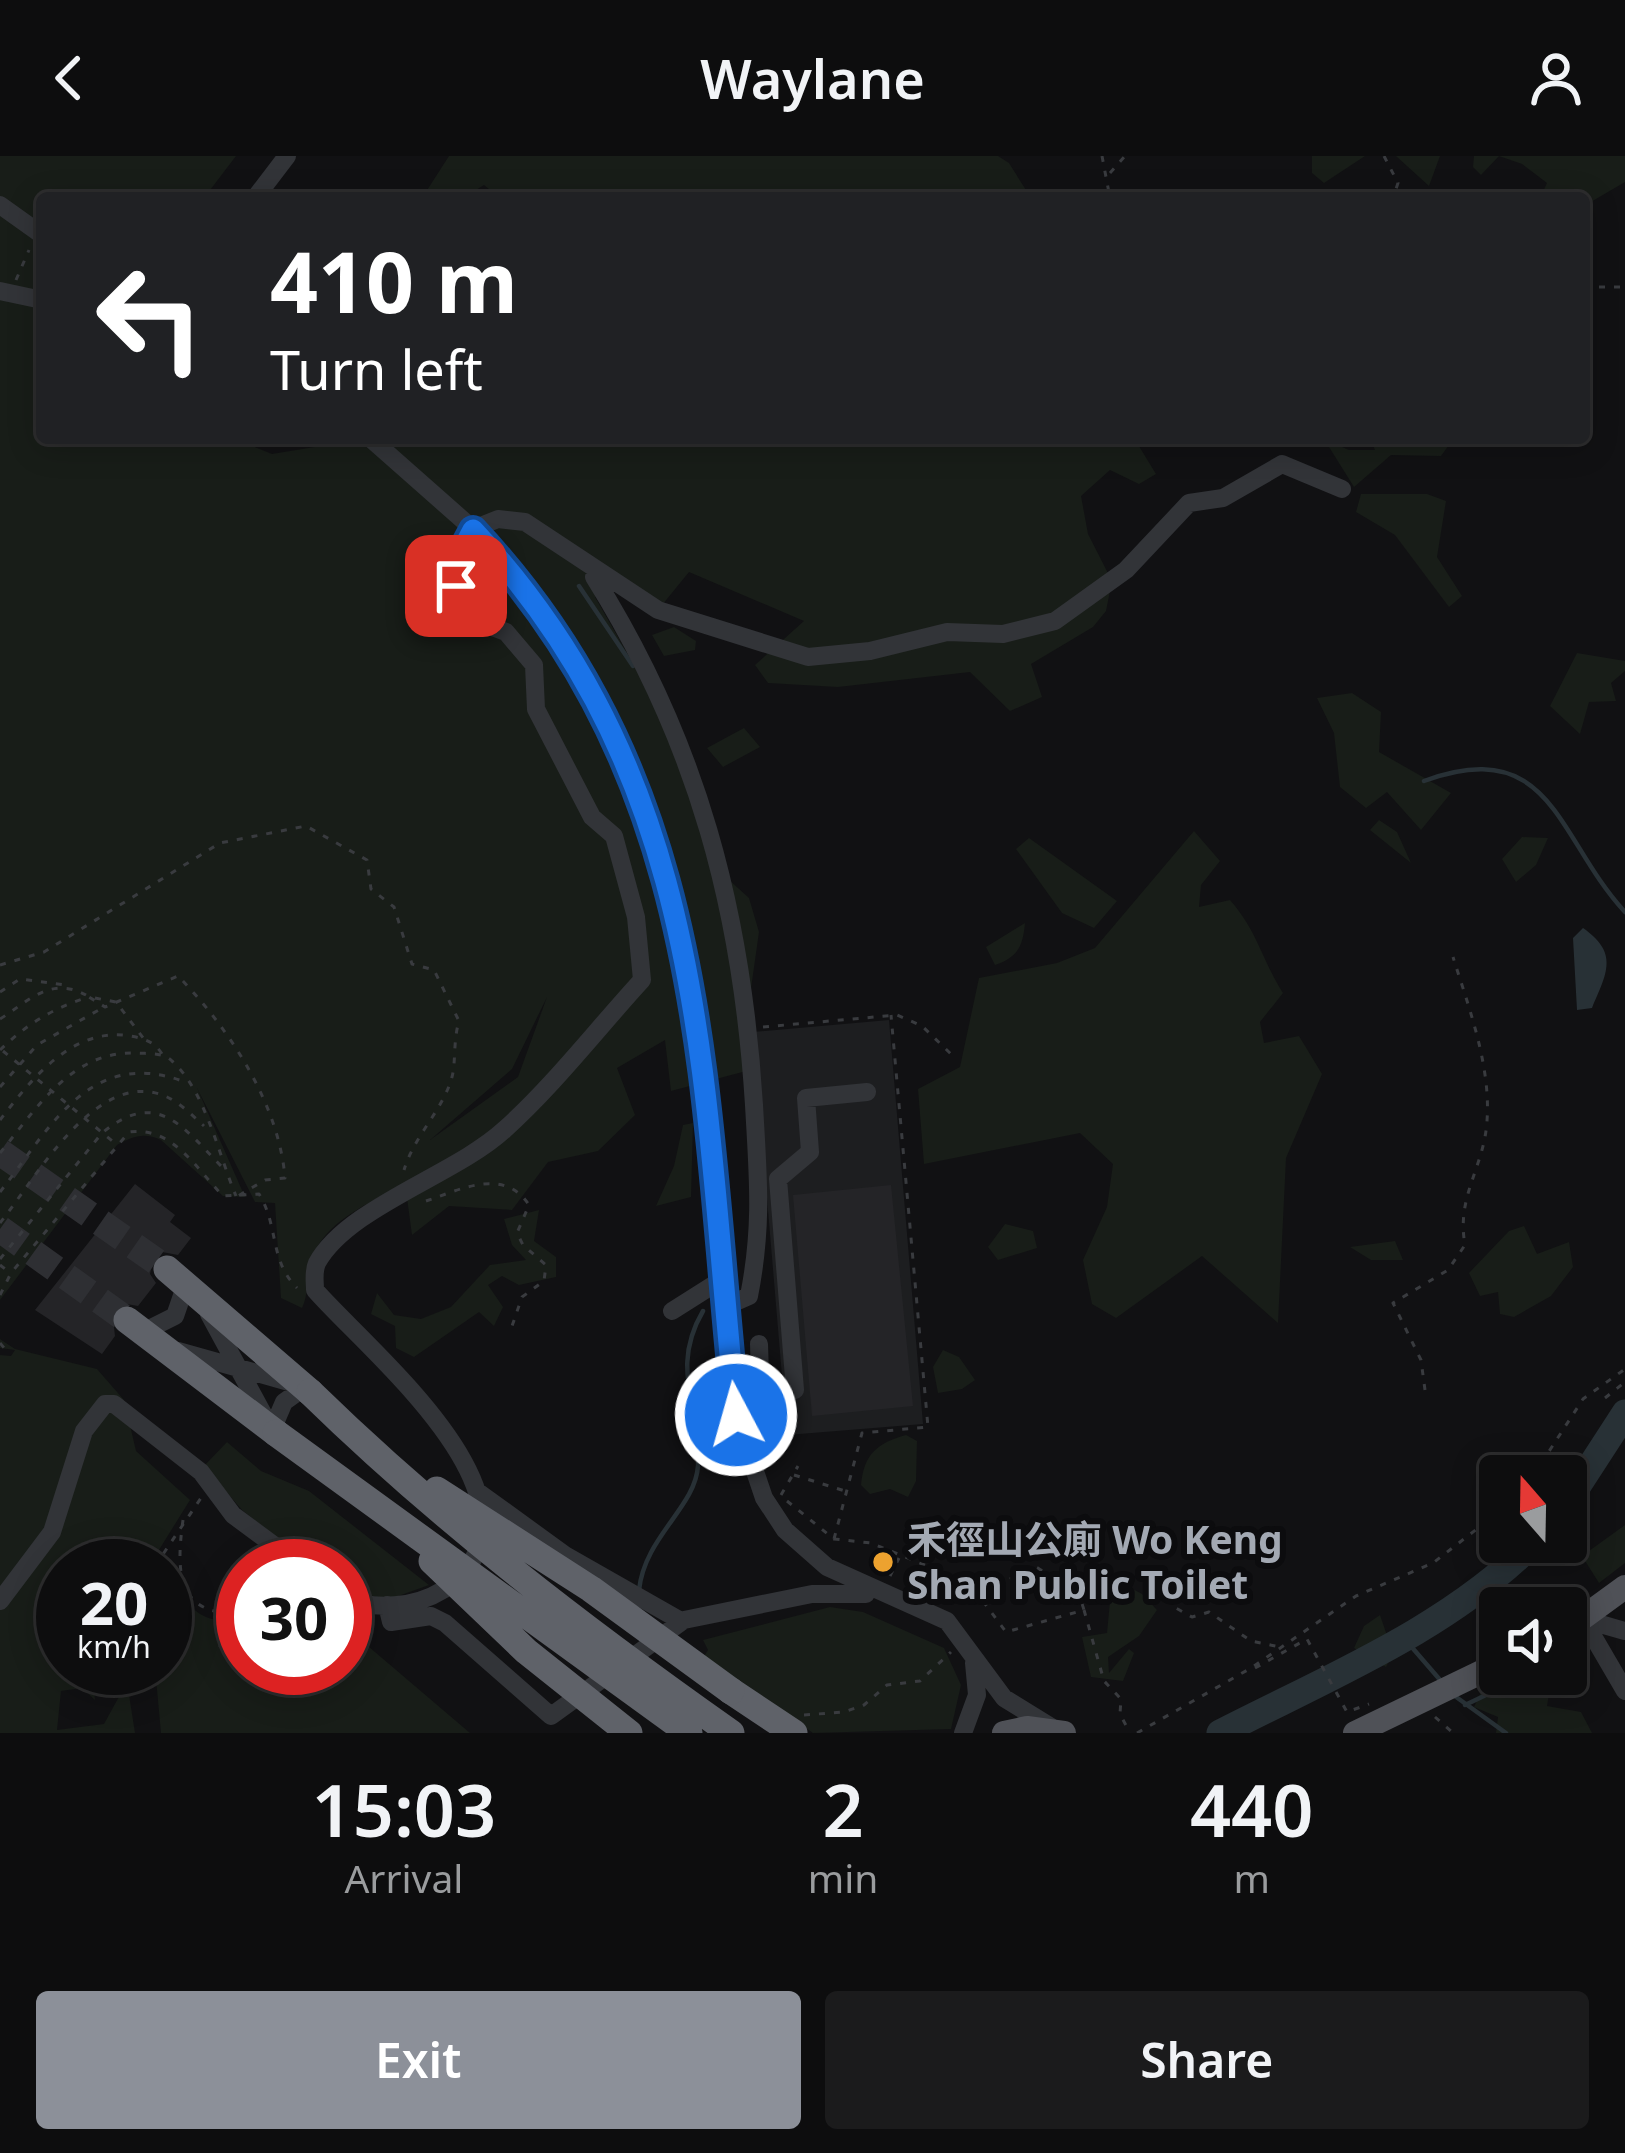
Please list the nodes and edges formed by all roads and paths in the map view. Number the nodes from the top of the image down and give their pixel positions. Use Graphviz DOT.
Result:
graph roads {
  1 [pos="287,156"];
  2 [pos="1102,156"];
  3 [pos="1125,156"];
  4 [pos="1384,156"];
  5 [pos="1108,174"];
  6 [pos="260,192"];
  7 [pos="1109,192"];
  8 [pos="1395,192"];
  9 [pos="0,205"];
  10 [pos="36,231"];
  11 [pos="36,238"];
  12 [pos="1590,287"];
  13 [pos="1625,287"];
  14 [pos="5,292"];
  15 [pos="36,298"];
  16 [pos="377,444"];
  17 [pos="1342,489"];
  18 [pos="473,530"];
  19 [pos="588,568"];
  20 [pos="1453,957"];
  21 [pos="0,964"];
  22 [pos="68,986"];
  23 [pos="0,992"];
  24 [pos="89,997"];
  25 [pos="116,1002"];
  26 [pos="105,1006"];
  27 [pos="891,1016"];
  28 [pos="0,1019"];
  29 [pos="749,1031"];
  30 [pos="145,1040"];
  31 [pos="0,1049"];
  32 [pos="163,1055"];
  33 [pos="952,1055"];
  34 [pos="17,1065"];
  35 [pos="33,1077"];
  36 [pos="189,1084"];
  37 [pos="0,1087"];
  38 [pos="51,1091"];
  39 [pos="867,1092"];
  40 [pos="68,1105"];
  41 [pos="84,1118"];
  42 [pos="0,1120"];
  43 [pos="208,1129"];
  44 [pos="102,1132"];
  45 [pos="117,1145"];
  46 [pos="0,1153"];
  47 [pos="225,1170"];
  48 [pos="0,1192"];
  49 [pos="237,1198"];
  50 [pos="395,1201"];
  51 [pos="424,1202"];
  52 [pos="0,1223"];
  53 [pos="0,1262"];
  54 [pos="11,1273"];
  55 [pos="722,1280"];
  56 [pos="183,1282"];
  57 [pos="315,1290"];
  58 [pos="0,1295"];
  59 [pos="724,1307"];
  60 [pos="672,1311"];
  61 [pos="511,1329"];
  62 [pos="144,1333"];
  63 [pos="791,1342"];
  64 [pos="759,1344"];
  65 [pos="729,1348"];
  66 [pos="239,1367"];
  67 [pos="1625,1369"];
  68 [pos="1625,1382"];
  69 [pos="307,1389"];
  70 [pos="795,1390"];
  71 [pos="1425,1390"];
  72 [pos="1605,1398"];
  73 [pos="274,1432"];
  74 [pos="779,1434"];
  75 [pos="1547,1455"];
  76 [pos="799,1466"];
  77 [pos="792,1474"];
  78 [pos="210,1487"];
  79 [pos="847,1491"];
  80 [pos="478,1492"];
  81 [pos="183,1520"];
  82 [pos="1479,1527"];
  83 [pos="171,1539"];
  84 [pos="264,1539"];
  85 [pos="834,1539"];
  86 [pos="843,1540"];
  87 [pos="901,1555"];
  88 [pos="838,1556"];
  89 [pos="1154,1583"];
  90 [pos="889,1587"];
  91 [pos="1625,1587"];
  92 [pos="977,1594"];
  93 [pos="0,1601"];
  94 [pos="387,1605"];
  95 [pos="372,1606"];
  96 [pos="1084,1610"];
  97 [pos="216,1613"];
  98 [pos="1587,1615"];
  99 [pos="681,1621"];
  100 [pos="1587,1626"];
  101 [pos="1625,1631"];
  102 [pos="1587,1641"];
  103 [pos="1282,1647"];
  104 [pos="964,1651"];
  105 [pos="1254,1666"];
  106 [pos="1479,1675"];
  107 [pos="1625,1691"];
  108 [pos="1442,1697"];
  109 [pos="1380,1719"];
  110 [pos="796,1728"];
  111 [pos="1061,1732"];
  112 [pos="629,1733"];
  113 [pos="689,1733"];
  114 [pos="731,1733"];
  115 [pos="963,1733"];
  116 [pos="1004,1733"];
  117 [pos="1133,1733"];
  118 [pos="1355,1733"];
  119 [pos="1453,1733"];
  1 -- 6 [label="street"];
  2 -- 5 [label="path"];
  3 -- 5 [label="path"];
  4 -- 8 [label="path"];
  5 -- 7 [label="path"];
  9 -- 10 [label="street"];
  11 -- 14 [label="path"];
  12 -- 13 [label="path"];
  14 -- 15 [label="street"];
  16 -- 18 [label="street"];
  17 -- 19 [label="street"];
  18 -- 19 [label="street"];
  18 -- 50 [label="street"];
  18 -- 55 [label="street"];
  19 -- 29 [label="street"];
  20 -- 71 [label="path"];
  21 -- 50 [label="path"];
  22 -- 23 [label="path"];
  22 -- 24 [label="path"];
  22 -- 28 [label="path"];
  24 -- 25 [label="path"];
  24 -- 26 [label="path"];
  24 -- 31 [label="path"];
  25 -- 26 [label="path"];
  25 -- 30 [label="path"];
  25 -- 49 [label="path"];
  26 -- 34 [label="path"];
  27 -- 29 [label="path"];
  27 -- 33 [label="path"];
  27 -- 79 [label="path"];
  29 -- 59 [label="street"];
  30 -- 32 [label="path"];
  30 -- 35 [label="path"];
  31 -- 34 [label="path"];
  32 -- 36 [label="path"];
  32 -- 38 [label="path"];
  34 -- 35 [label="path"];
  34 -- 37 [label="path"];
  35 -- 38 [label="path"];
  35 -- 42 [label="path"];
  36 -- 40 [label="path"];
  36 -- 43 [label="path"];
  38 -- 40 [label="path"];
  38 -- 46 [label="path"];
  39 -- 63 [label="street"];
  40 -- 41 [label="path"];
  40 -- 48 [label="path"];
  41 -- 43 [label="path"];
  41 -- 44 [label="path"];
  41 -- 52 [label="path"];
  43 -- 47 [label="path"];
  44 -- 45 [label="path"];
  44 -- 47 [label="path"];
  44 -- 53 [label="path"];
  45 -- 49 [label="path"];
  45 -- 54 [label="path"];
  47 -- 49 [label="path"];
  49 -- 57 [label="path"];
  50 -- 57 [label="street"];
  51 -- 61 [label="path"];
  53 -- 54 [label="path"];
  54 -- 58 [label="path"];
  55 -- 59 [label="street"];
  55 -- 60 [label="street"];
  56 -- 62 [label="street"];
  56 -- 66 [label="street"];
  56 -- 69 [label="highway"];
  57 -- 80 [label="street"];
  59 -- 65 [label="street"];
  62 -- 66 [label="street"];
  62 -- 73 [label="highway"];
  63 -- 64 [label="street"];
  63 -- 70 [label="street"];
  64 -- 65 [label="street"];
  64 -- 74 [label="street"];
  65 -- 90 [label="street"];
  66 -- 69 [label="street"];
  66 -- 73 [label="street"];
  67 -- 75 [label="path"];
  68 -- 72 [label="path"];
  69 -- 73 [label="street"];
  69 -- 110 [label="highway, bridge"];
  69 -- 114 [label="highway, bridge"];
  73 -- 112 [label="highway, bridge"];
  73 -- 113 [label="highway, bridge"];
  76 -- 77 [label="path"];
  77 -- 79 [label="path"];
  77 -- 85 [label="path"];
  78 -- 81 [label="path"];
  78 -- 84 [label="street"];
  78 -- 93 [label="street"];
  79 -- 85 [label="path"];
  80 -- 94 [label="street"];
  80 -- 99 [label="street"];
  81 -- 83 [label="path"];
  81 -- 97 [label="path"];
  82 -- 103 [label="path"];
  85 -- 86 [label="path"];
  86 -- 87 [label="path"];
  86 -- 88 [label="path"];
  87 -- 90 [label="path"];
  87 -- 96 [label="path"];
  89 -- 103 [label="path"];
  90 -- 99 [label="street"];
  90 -- 104 [label="street"];
  91 -- 98 [label="main road"];
  92 -- 96 [label="path"];
  94 -- 95 [label="street"];
  94 -- 99 [label="street"];
  96 -- 117 [label="path"];
  100 -- 101 [label="street"];
  102 -- 107 [label="street"];
  103 -- 105 [label="path"];
  104 -- 110 [label="path"];
  104 -- 111 [label="street"];
  104 -- 115 [label="street"];
  105 -- 109 [label="path"];
  105 -- 117 [label="path"];
  106 -- 108 [label="main road"];
  108 -- 109 [label="main road"];
  108 -- 119 [label="path"];
  109 -- 118 [label="main road"];
  111 -- 116 [label="main road"];
}
